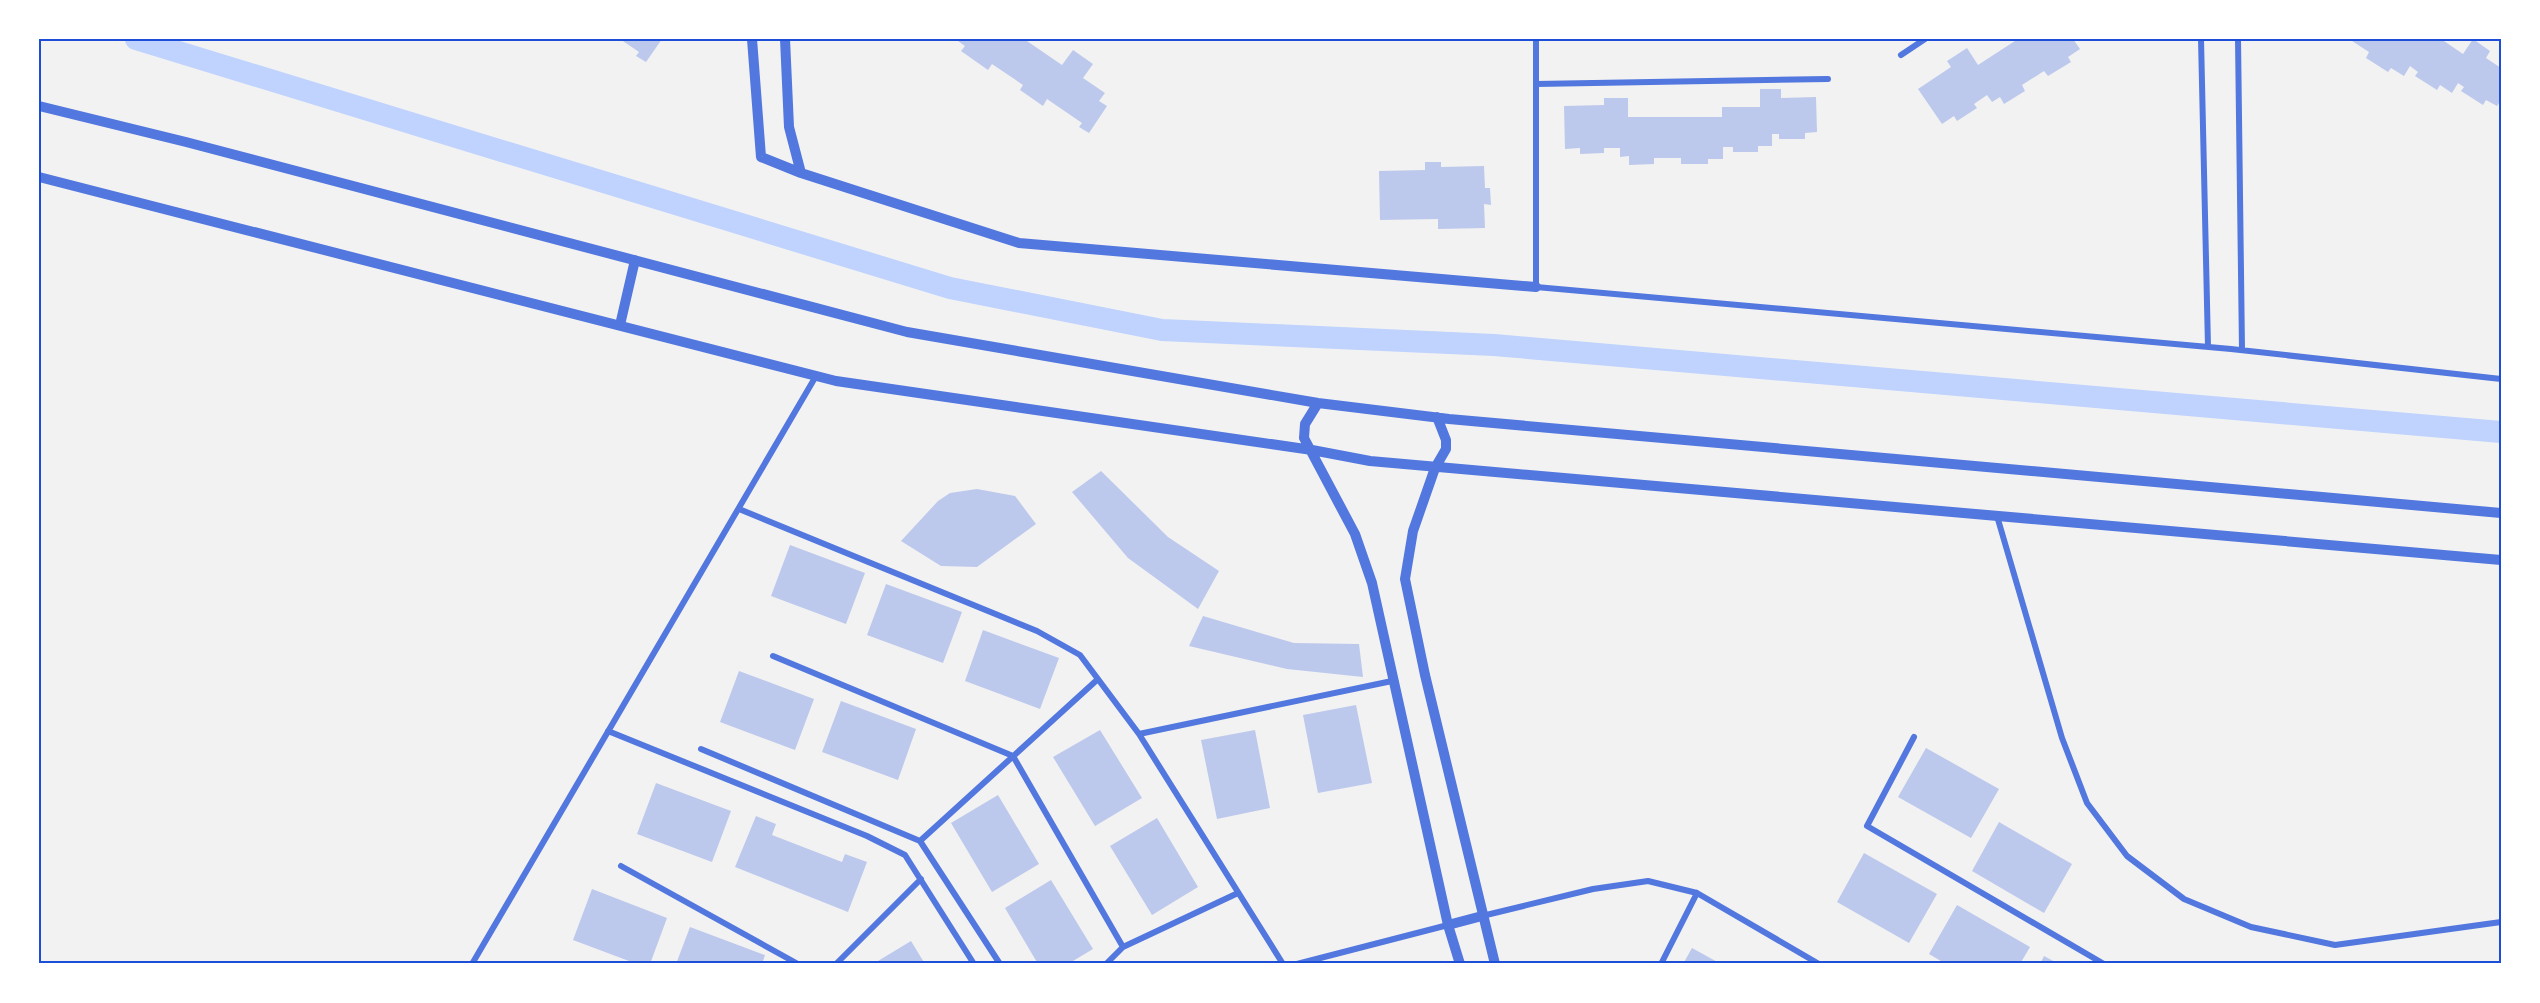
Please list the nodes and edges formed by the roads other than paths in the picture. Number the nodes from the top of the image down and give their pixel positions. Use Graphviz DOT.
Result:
graph roads {
  1 [pos="752,39"];
  2 [pos="785,39"];
  3 [pos="1536,39"];
  4 [pos="1925,39"];
  5 [pos="2201,39"];
  6 [pos="2238,39"];
  7 [pos="1901,55"];
  8 [pos="1828,80"];
  9 [pos="1536,84"];
  10 [pos="39,106"];
  11 [pos="801,173"];
  12 [pos="39,177"];
  13 [pos="635,260"];
  14 [pos="1536,287"];
  15 [pos="620,325"];
  16 [pos="2208,347"];
  17 [pos="2242,350"];
  18 [pos="816,376"];
  19 [pos="2501,379"];
  20 [pos="1318,403"];
  21 [pos="1437,417"];
  22 [pos="1312,450"];
  23 [pos="1435,468"];
  24 [pos="739,509"];
  25 [pos="2501,513"];
  26 [pos="1997,515"];
  27 [pos="2501,560"];
  28 [pos="773,656"];
  29 [pos="1098,679"];
  30 [pos="1392,681"];
  31 [pos="608,731"];
  32 [pos="1139,734"];
  33 [pos="1914,737"];
  34 [pos="701,749"];
  35 [pos="1013,756"];
  36 [pos="920,841"];
  37 [pos="621,866"];
  38 [pos="921,879"];
  39 [pos="1238,893"];
  40 [pos="1696,893"];
  41 [pos="1482,916"];
  42 [pos="2501,922"];
  43 [pos="1448,924"];
  44 [pos="1123,946"];
  45 [pos="472,964"];
  46 [pos="798,964"];
  47 [pos="836,964"];
  48 [pos="974,964"];
  49 [pos="1000,964"];
  50 [pos="1106,964"];
  51 [pos="1283,964"];
  52 [pos="1297,964"];
  53 [pos="1460,964"];
  54 [pos="1495,964"];
  55 [pos="1661,964"];
  56 [pos="1819,964"];
  57 [pos="2104,964"];
  1 -- 11 [label="street"];
  2 -- 11 [label="street"];
  3 -- 9 [label="street"];
  4 -- 7 [label="street"];
  5 -- 16 [label="street"];
  6 -- 17 [label="street"];
  8 -- 9 [label="street"];
  9 -- 14 [label="street"];
  10 -- 13 [label="street"];
  11 -- 14 [label="street"];
  12 -- 15 [label="street"];
  13 -- 15 [label="street"];
  13 -- 20 [label="street"];
  14 -- 16 [label="street"];
  15 -- 18 [label="street"];
  16 -- 17 [label="street"];
  17 -- 19 [label="street"];
  18 -- 22 [label="street"];
  18 -- 24 [label="street"];
  20 -- 21 [label="street"];
  20 -- 22 [label="street"];
  21 -- 23 [label="street"];
  21 -- 25 [label="street"];
  22 -- 23 [label="street"];
  22 -- 30 [label="street"];
  23 -- 26 [label="street"];
  23 -- 41 [label="street"];
  24 -- 29 [label="street"];
  24 -- 31 [label="street"];
  26 -- 27 [label="street"];
  26 -- 42 [label="street"];
  28 -- 35 [label="street"];
  29 -- 32 [label="street"];
  29 -- 35 [label="street"];
  30 -- 32 [label="street"];
  30 -- 43 [label="street"];
  31 -- 38 [label="street"];
  31 -- 45 [label="street"];
  32 -- 39 [label="street"];
  33 -- 57 [label="street"];
  34 -- 36 [label="street"];
  35 -- 36 [label="street"];
  35 -- 44 [label="street"];
  36 -- 49 [label="street"];
  37 -- 46 [label="street"];
  38 -- 47 [label="street"];
  38 -- 48 [label="street"];
  39 -- 44 [label="street"];
  39 -- 51 [label="street"];
  40 -- 41 [label="street"];
  40 -- 55 [label="street"];
  40 -- 56 [label="street"];
  41 -- 43 [label="street"];
  41 -- 54 [label="street"];
  43 -- 52 [label="street"];
  43 -- 53 [label="street"];
  44 -- 50 [label="street"];
}
